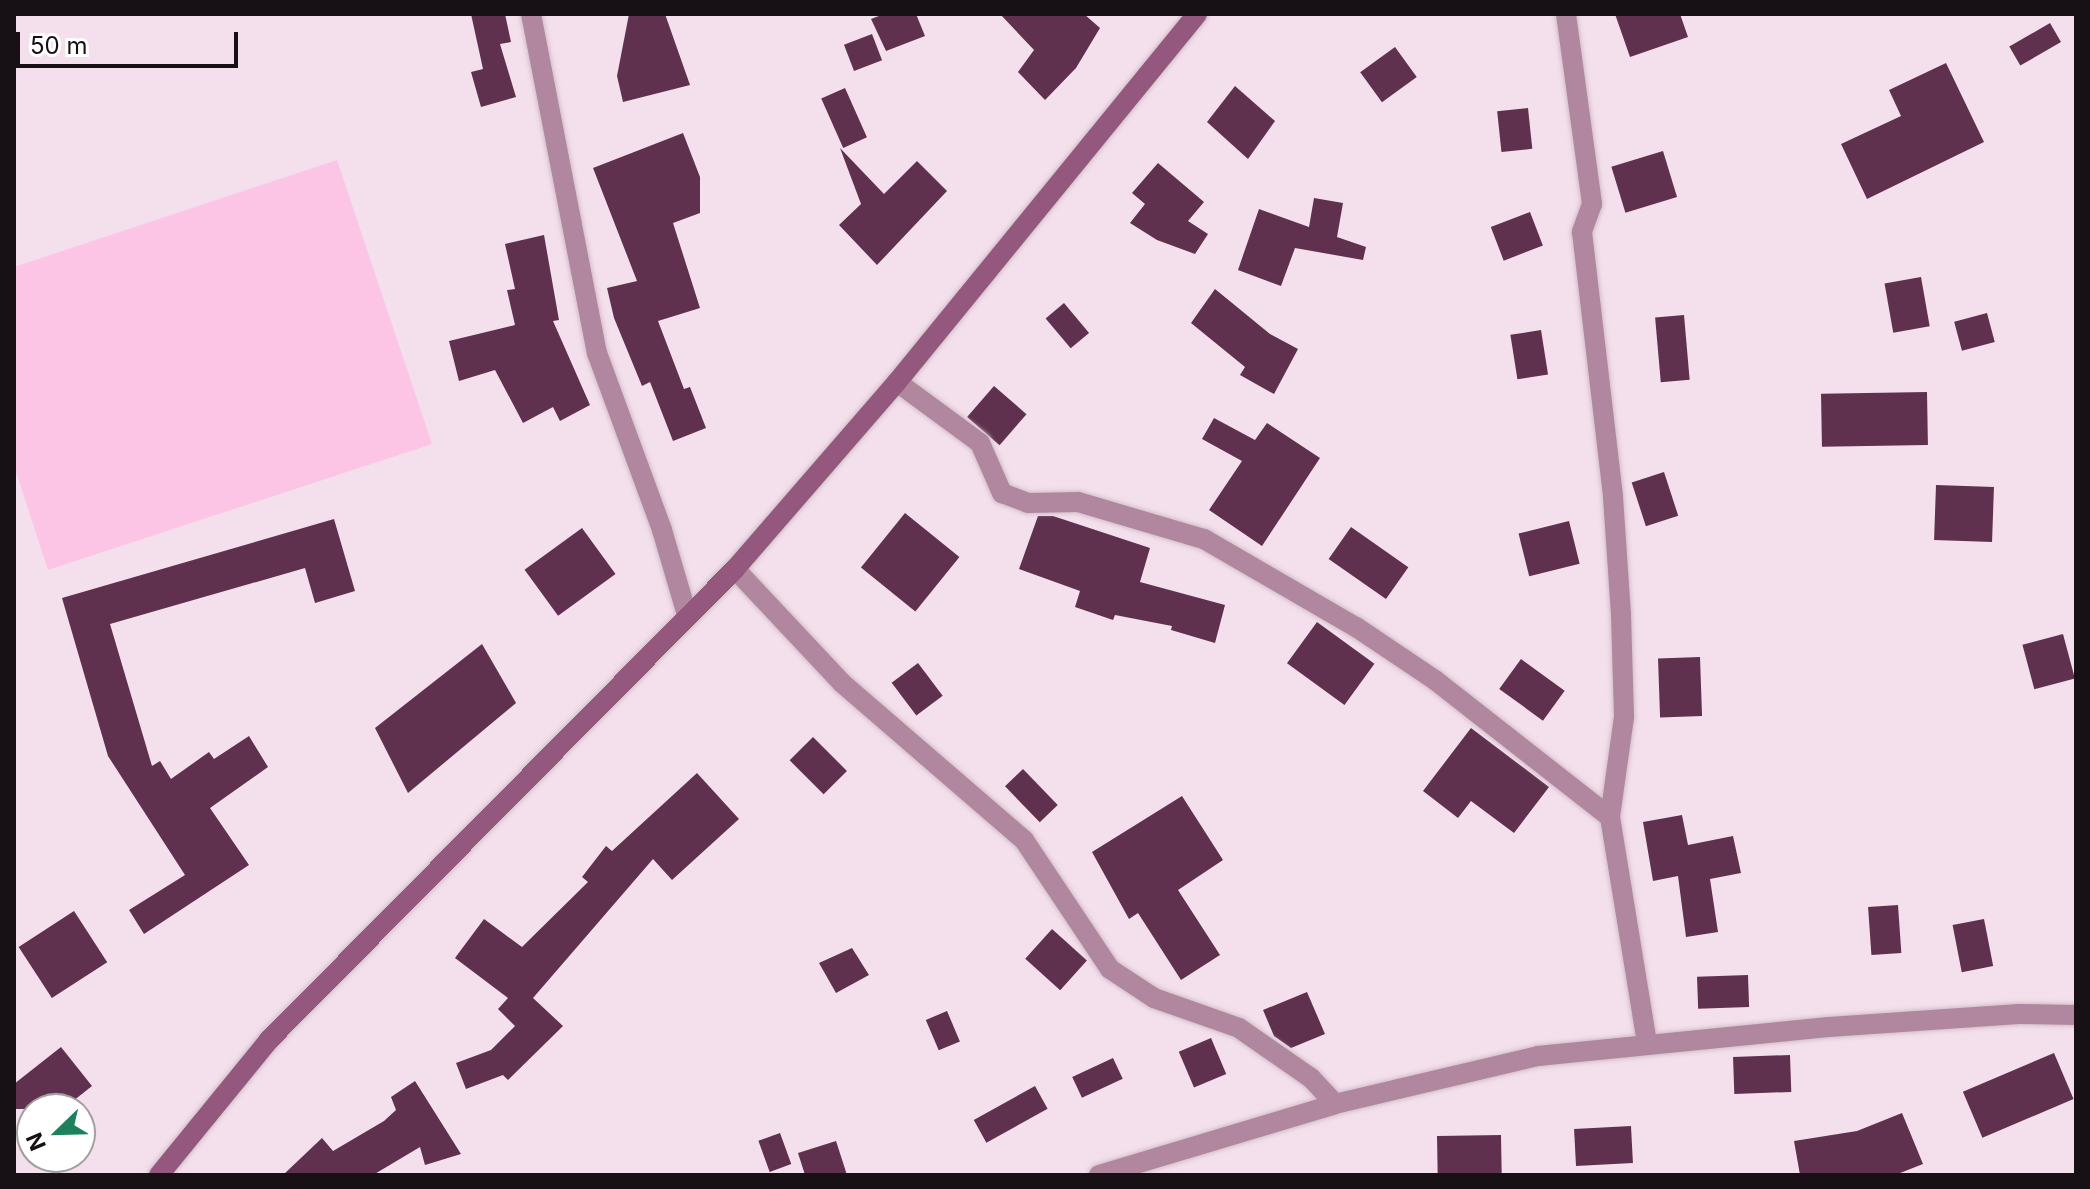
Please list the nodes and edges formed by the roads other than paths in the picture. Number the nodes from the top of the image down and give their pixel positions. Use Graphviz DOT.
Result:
graph roads {
  1 [pos="531,14"];
  2 [pos="1197,14"];
  3 [pos="1566,14"];
  4 [pos="897,382"];
  5 [pos="735,569"];
  6 [pos="687,615"];
  7 [pos="1610,817"];
  8 [pos="2076,1015"];
  9 [pos="1647,1044"];
  10 [pos="1335,1104"];
  11 [pos="159,1175"];
  12 [pos="1099,1175"];
  1 -- 6 [label="street"];
  2 -- 4 [label="main road"];
  3 -- 7 [label="street"];
  4 -- 5 [label="main road"];
  4 -- 7 [label="street"];
  5 -- 6 [label="main road"];
  5 -- 10 [label="street"];
  6 -- 11 [label="main road"];
  7 -- 9 [label="street"];
  8 -- 9 [label="street"];
  9 -- 10 [label="street"];
  10 -- 12 [label="street"];
}
